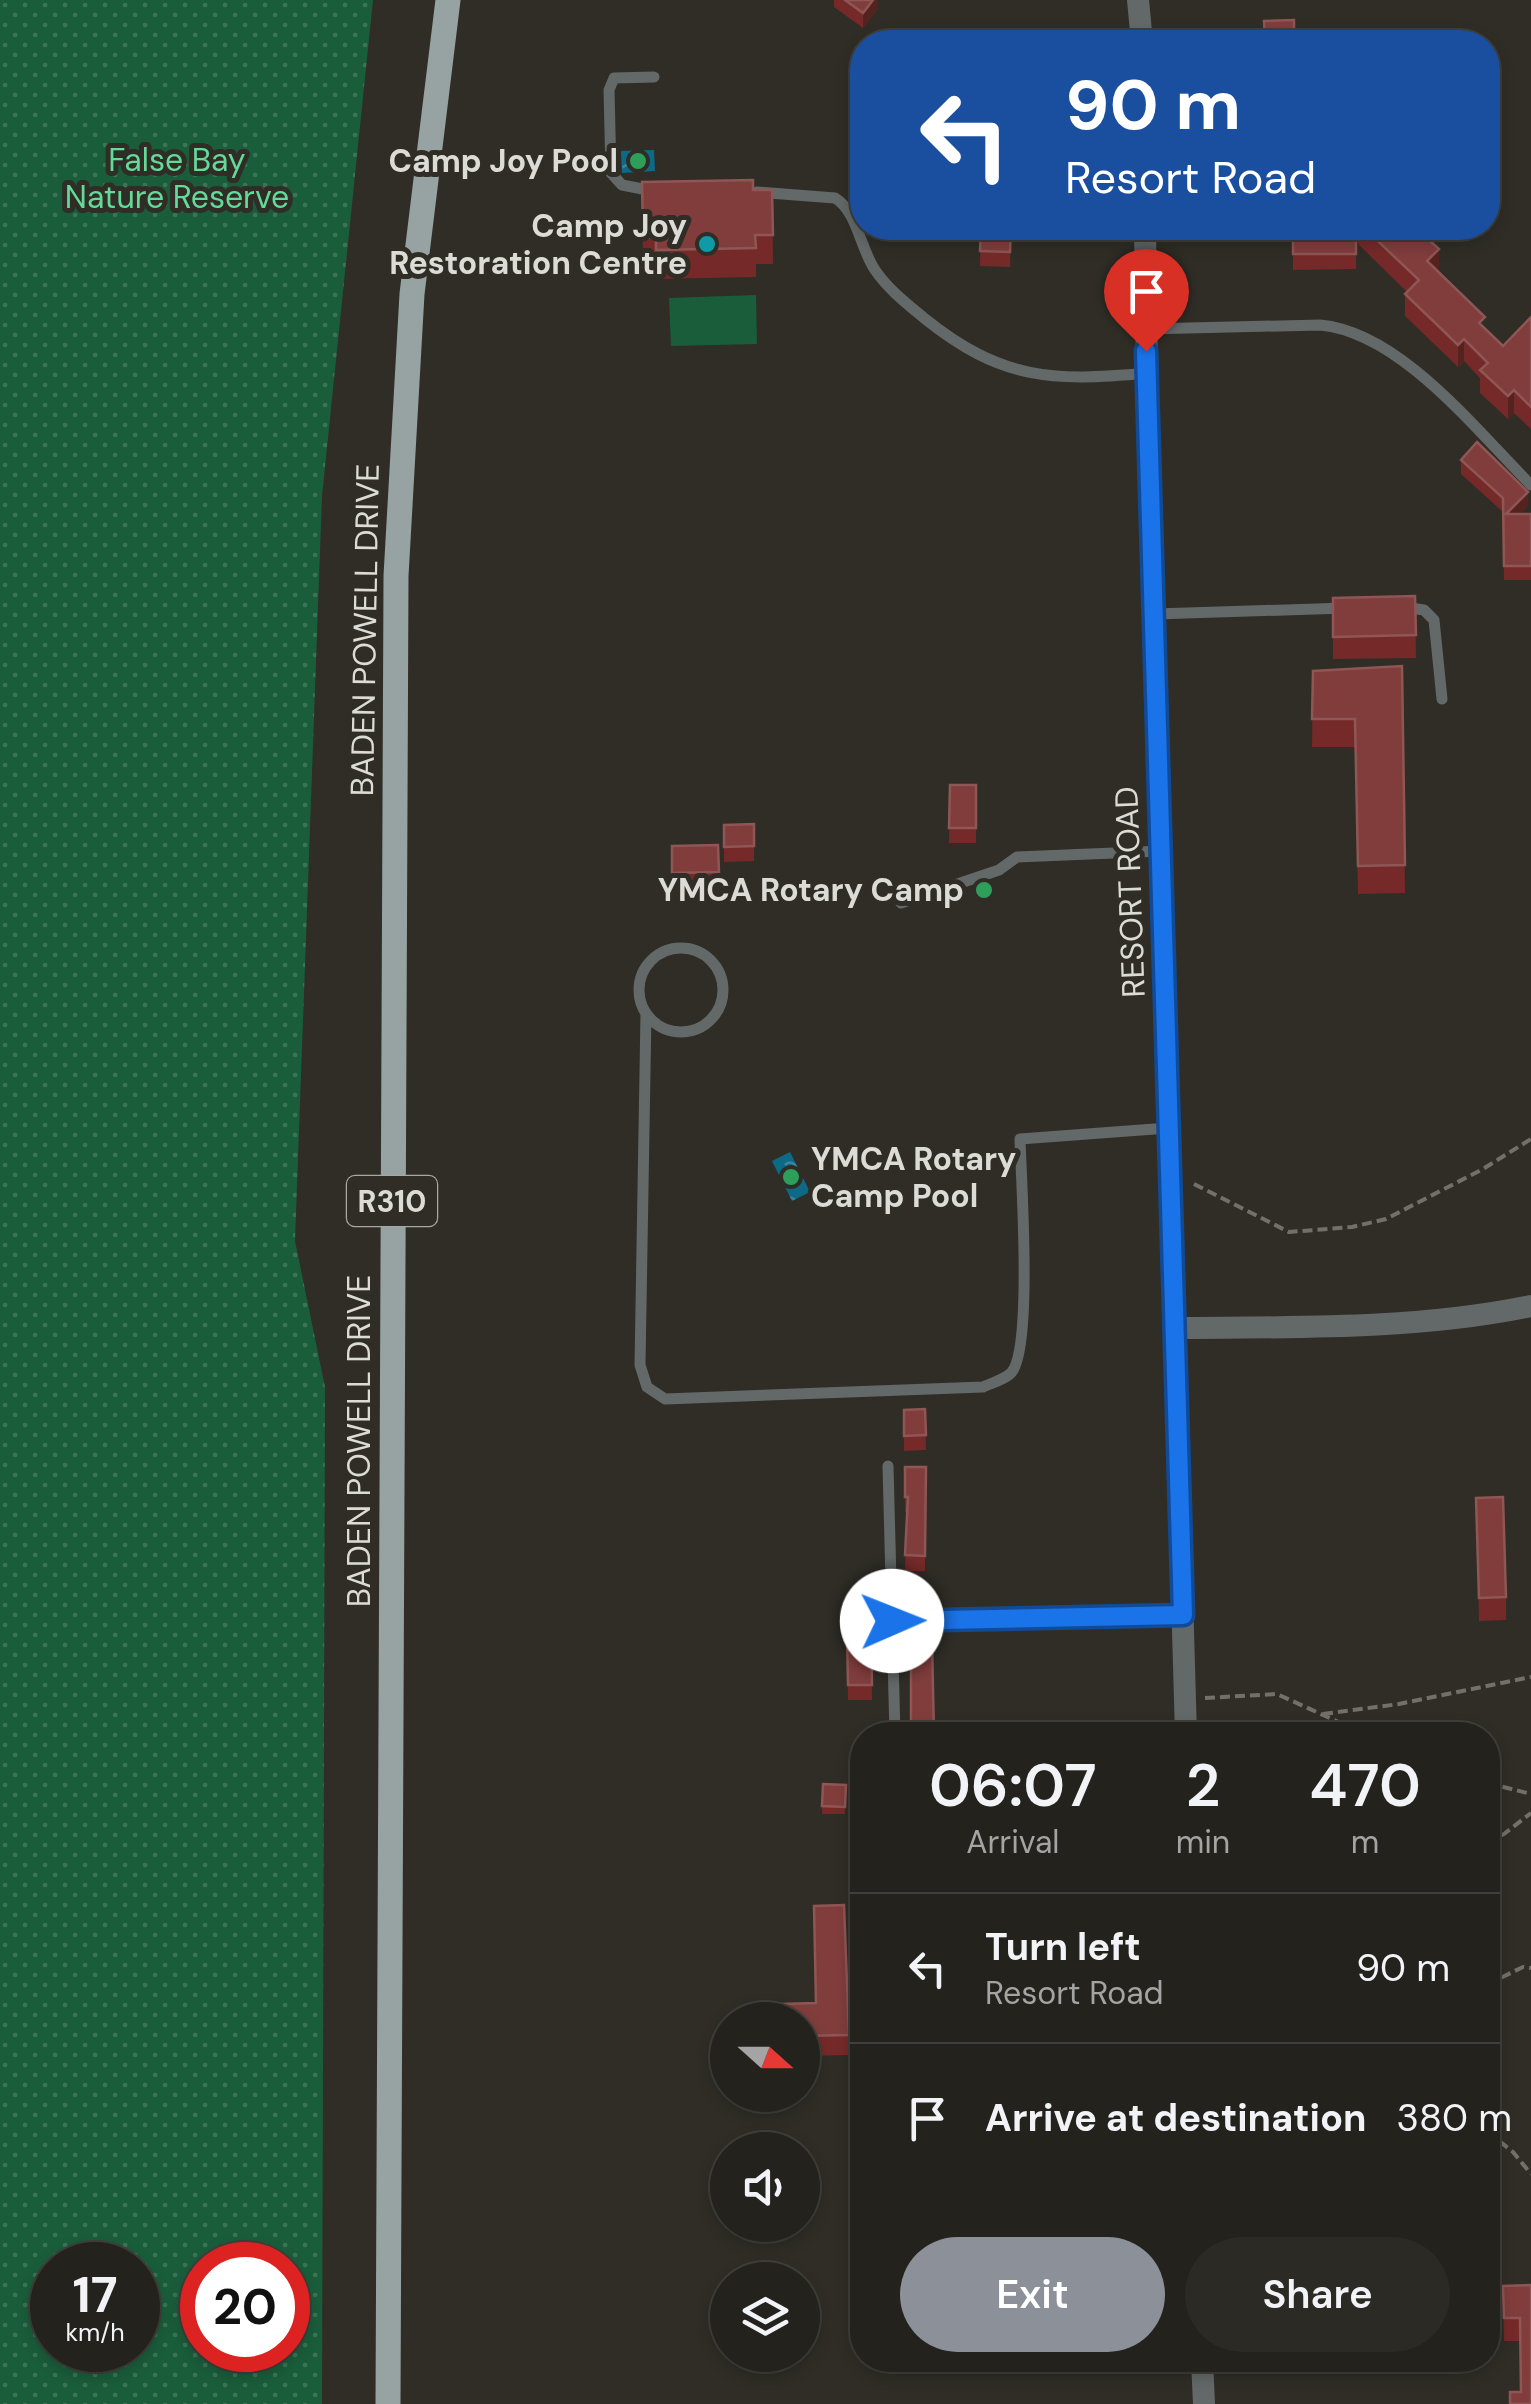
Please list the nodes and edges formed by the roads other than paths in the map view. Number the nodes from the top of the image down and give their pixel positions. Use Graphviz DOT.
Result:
graph roads {
  1 [pos="448,0"];
  2 [pos="1138,0"];
  3 [pos="1141,30"];
  4 [pos="654,76"];
  5 [pos="736,192"];
  6 [pos="667,193"];
  7 [pos="850,219"];
  8 [pos="858,240"];
  9 [pos="1146,240"];
  10 [pos="1146,329"];
  11 [pos="1147,373"];
  12 [pos="1531,485"];
  13 [pos="1397,607"];
  14 [pos="1359,608"];
  15 [pos="1155,614"];
  16 [pos="1442,699"];
  17 [pos="1162,851"];
  18 [pos="901,904"];
  19 [pos="646,1014"];
  20 [pos="1169,1128"];
  21 [pos="643,1278"];
  22 [pos="657,1278"];
  23 [pos="1531,1306"];
  24 [pos="1176,1328"];
  25 [pos="888,1466"];
  26 [pos="1183,1615"];
  27 [pos="892,1621"];
  28 [pos="896,1722"];
  29 [pos="1186,1722"];
  30 [pos="1203,2372"];
  31 [pos="388,2404"];
  32 [pos="1204,2404"];
  1 -- 31 [label="main road, BADEN POWELL DRIVE / R310"];
  2 -- 3 [label="street"];
  4 -- 6 [label="lane"];
  5 -- 7 [label="lane"];
  8 -- 11 [label="lane"];
  9 -- 10 [label="street, RESORT ROAD"];
  10 -- 11 [label="street, RESORT ROAD"];
  10 -- 12 [label="lane"];
  11 -- 15 [label="street, RESORT ROAD"];
  13 -- 16 [label="lane"];
  14 -- 15 [label="lane"];
  15 -- 17 [label="street, RESORT ROAD"];
  17 -- 18 [label="lane"];
  17 -- 20 [label="street, RESORT ROAD"];
  19 -- 19 [label="lane"];
  19 -- 21 [label="lane"];
  20 -- 21 [label="lane"];
  20 -- 24 [label="street, RESORT ROAD"];
  21 -- 22 [label="lane"];
  23 -- 24 [label="street"];
  24 -- 26 [label="street, RESORT ROAD"];
  25 -- 27 [label="lane"];
  26 -- 27 [label="lane"];
  26 -- 29 [label="street, RESORT ROAD"];
  27 -- 28 [label="lane"];
  30 -- 32 [label="street"];
}
